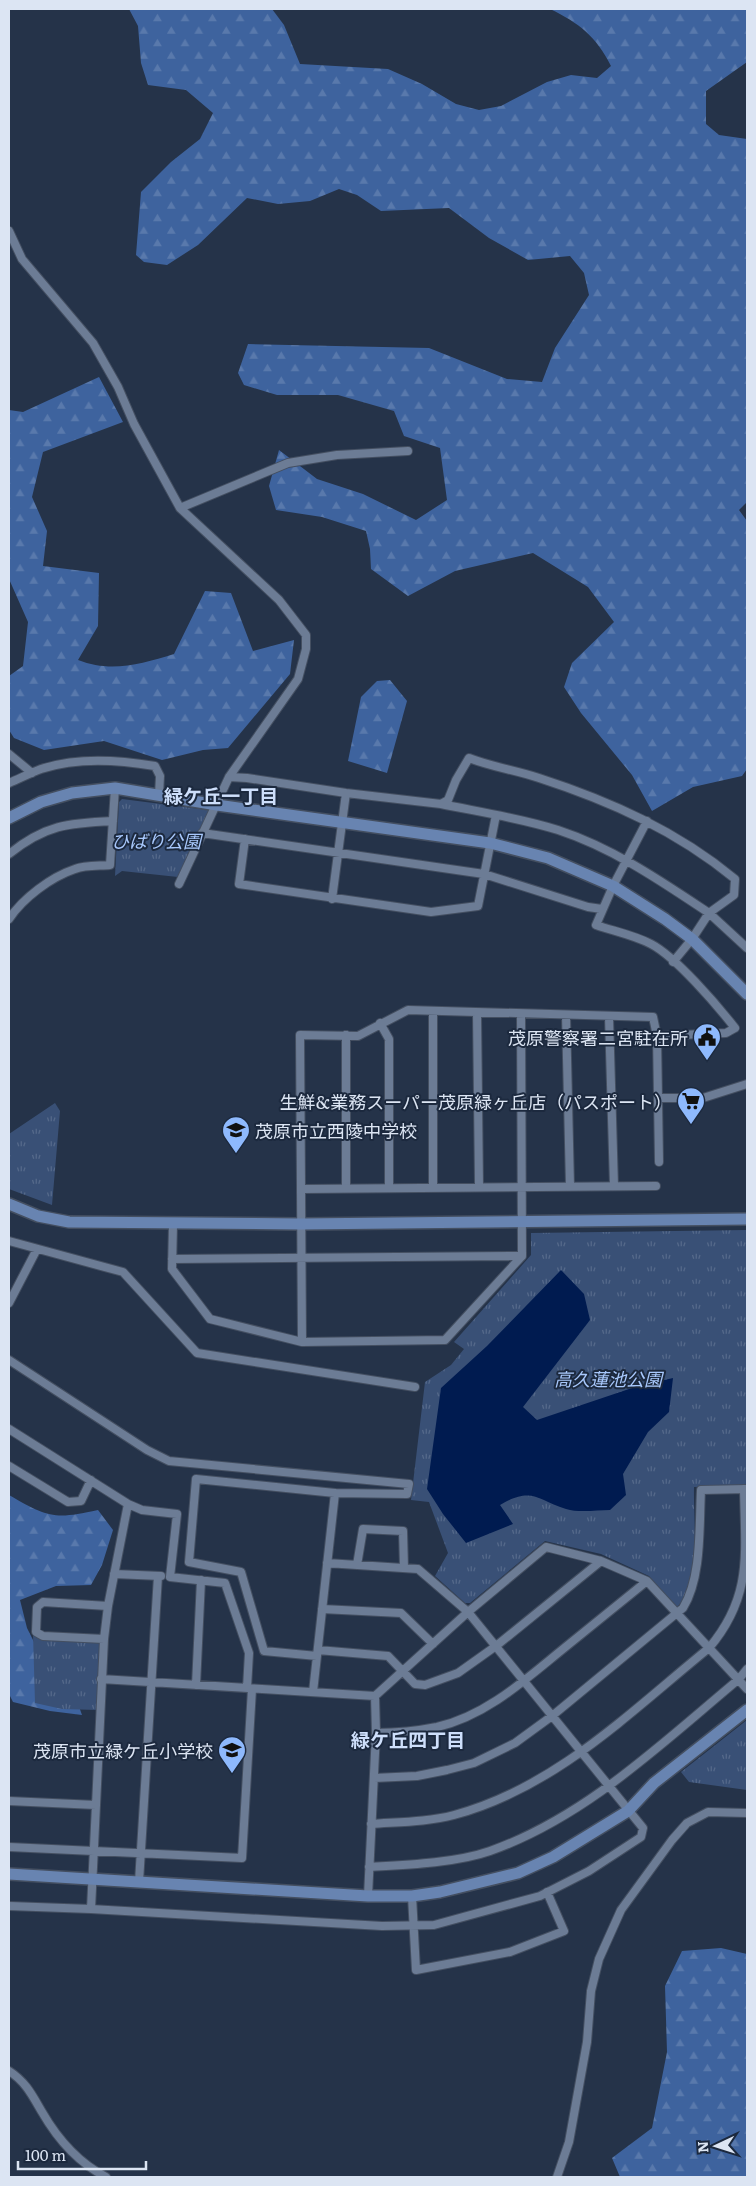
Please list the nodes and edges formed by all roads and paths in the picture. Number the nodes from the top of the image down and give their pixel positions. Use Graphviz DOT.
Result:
graph roads {
  1 [pos="9,231"];
  2 [pos="408,451"];
  3 [pos="180,508"];
  4 [pos="9,754"];
  5 [pos="32,773"];
  6 [pos="229,777"];
  7 [pos="9,783"];
  8 [pos="115,788"];
  9 [pos="346,793"];
  10 [pos="159,795"];
  11 [pos="441,804"];
  12 [pos="217,805"];
  13 [pos="496,815"];
  14 [pos="9,818"];
  15 [pos="113,821"];
  16 [pos="647,821"];
  17 [pos="342,823"];
  18 [pos="202,833"];
  19 [pos="245,839"];
  20 [pos="490,843"];
  21 [pos="338,852"];
  22 [pos="9,854"];
  23 [pos="628,861"];
  24 [pos="484,874"];
  25 [pos="179,884"];
  26 [pos="613,886"];
  27 [pos="332,899"];
  28 [pos="602,909"];
  29 [pos="709,913"];
  30 [pos="9,919"];
  31 [pos="692,939"];
  32 [pos="747,948"];
  33 [pos="673,962"];
  34 [pos="747,994"];
  35 [pos="433,1011"];
  36 [pos="477,1013"];
  37 [pos="521,1015"];
  38 [pos="566,1015"];
  39 [pos="609,1017"];
  40 [pos="380,1023"];
  41 [pos="346,1035"];
  42 [pos="657,1036"];
  43 [pos="747,1084"];
  44 [pos="658,1098"];
  45 [pos="659,1162"];
  46 [pos="479,1186"];
  47 [pos="570,1186"];
  48 [pos="614,1186"];
  49 [pos="656,1186"];
  50 [pos="389,1187"];
  51 [pos="346,1188"];
  52 [pos="433,1188"];
  53 [pos="522,1188"];
  54 [pos="302,1189"];
  55 [pos="9,1204"];
  56 [pos="747,1219"];
  57 [pos="523,1222"];
  58 [pos="173,1224"];
  59 [pos="301,1224"];
  60 [pos="9,1241"];
  61 [pos="37,1249"];
  62 [pos="522,1256"];
  63 [pos="301,1258"];
  64 [pos="172,1259"];
  65 [pos="9,1304"];
  66 [pos="302,1342"];
  67 [pos="9,1360"];
  68 [pos="415,1387"];
  69 [pos="9,1429"];
  70 [pos="9,1466"];
  71 [pos="91,1480"];
  72 [pos="746,1489"];
  73 [pos="335,1493"];
  74 [pos="128,1504"];
  75 [pos="602,1561"];
  76 [pos="327,1563"];
  77 [pos="357,1565"];
  78 [pos="404,1568"];
  79 [pos="114,1574"];
  80 [pos="158,1576"];
  81 [pos="170,1577"];
  82 [pos="201,1580"];
  83 [pos="647,1581"];
  84 [pos="108,1606"];
  85 [pos="322,1609"];
  86 [pos="468,1612"];
  87 [pos="678,1614"];
  88 [pos="104,1638"];
  89 [pos="433,1644"];
  90 [pos="496,1646"];
  91 [pos="709,1648"];
  92 [pos="317,1653"];
  93 [pos="747,1669"];
  94 [pos="403,1672"];
  95 [pos="101,1679"];
  96 [pos="739,1679"];
  97 [pos="524,1681"];
  98 [pos="151,1682"];
  99 [pos="196,1685"];
  100 [pos="250,1688"];
  101 [pos="747,1689"];
  102 [pos="313,1692"];
  103 [pos="375,1696"];
  104 [pos="747,1710"];
  105 [pos="552,1716"];
  106 [pos="376,1733"];
  107 [pos="581,1752"];
  108 [pos="374,1778"];
  109 [pos="608,1786"];
  110 [pos="9,1801"];
  111 [pos="96,1805"];
  112 [pos="628,1811"];
  113 [pos="747,1813"];
  114 [pos="372,1824"];
  115 [pos="9,1847"];
  116 [pos="94,1851"];
  117 [pos="140,1853"];
  118 [pos="369,1868"];
  119 [pos="9,1874"];
  120 [pos="94,1878"];
  121 [pos="138,1882"];
  122 [pos="547,1892"];
  123 [pos="368,1896"];
  124 [pos="412,1896"];
  125 [pos="9,1906"];
  126 [pos="91,1909"];
  127 [pos="414,1925"];
  128 [pos="9,2070"];
  129 [pos="106,2177"];
  130 [pos="557,2177"];
  1 -- 3 [label="street"];
  2 -- 3 [label="street"];
  3 -- 6 [label="street"];
  4 -- 5 [label="street"];
  5 -- 7 [label="street"];
  5 -- 10 [label="street"];
  6 -- 9 [label="street"];
  6 -- 12 [label="street"];
  8 -- 10 [label="street"];
  8 -- 14 [label="street"];
  8 -- 15 [label="street"];
  9 -- 11 [label="street"];
  9 -- 17 [label="street"];
  10 -- 12 [label="street"];
  11 -- 13 [label="street"];
  11 -- 16 [label="street"];
  12 -- 17 [label="street"];
  12 -- 18 [label="street"];
  13 -- 20 [label="street"];
  13 -- 23 [label="street"];
  15 -- 22 [label="street"];
  15 -- 30 [label="street"];
  16 -- 23 [label="street"];
  16 -- 29 [label="street"];
  17 -- 20 [label="street"];
  17 -- 21 [label="street"];
  18 -- 19 [label="street"];
  18 -- 25 [label="street"];
  19 -- 21 [label="street"];
  19 -- 27 [label="street"];
  20 -- 24 [label="street"];
  20 -- 26 [label="street"];
  21 -- 24 [label="street"];
  21 -- 27 [label="street"];
  23 -- 26 [label="street"];
  23 -- 29 [label="street"];
  24 -- 27 [label="street"];
  24 -- 28 [label="street"];
  26 -- 28 [label="street"];
  26 -- 31 [label="street"];
  28 -- 33 [label="street"];
  29 -- 31 [label="street"];
  29 -- 32 [label="street"];
  31 -- 33 [label="street"];
  31 -- 34 [label="street"];
  33 -- 42 [label="street"];
  35 -- 36 [label="street"];
  35 -- 40 [label="street"];
  35 -- 52 [label="street"];
  36 -- 37 [label="street"];
  36 -- 46 [label="street"];
  37 -- 38 [label="street"];
  37 -- 53 [label="street"];
  38 -- 39 [label="street"];
  38 -- 47 [label="street"];
  39 -- 42 [label="street"];
  39 -- 48 [label="street"];
  40 -- 41 [label="street"];
  40 -- 50 [label="street"];
  41 -- 51 [label="street"];
  41 -- 54 [label="street"];
  42 -- 44 [label="street"];
  43 -- 44 [label="street"];
  44 -- 45 [label="street"];
  46 -- 52 [label="street"];
  46 -- 53 [label="street"];
  47 -- 48 [label="street"];
  47 -- 53 [label="street"];
  48 -- 49 [label="street"];
  50 -- 51 [label="street"];
  50 -- 52 [label="street"];
  51 -- 54 [label="street"];
  53 -- 57 [label="street"];
  54 -- 59 [label="street"];
  55 -- 58 [label="street"];
  56 -- 57 [label="street"];
  57 -- 59 [label="street"];
  57 -- 62 [label="street"];
  58 -- 59 [label="street"];
  58 -- 64 [label="street"];
  59 -- 63 [label="street"];
  60 -- 61 [label="street"];
  61 -- 65 [label="street"];
  61 -- 68 [label="street"];
  62 -- 63 [label="street"];
  62 -- 66 [label="street"];
  63 -- 64 [label="street"];
  63 -- 66 [label="street"];
  64 -- 66 [label="street"];
  67 -- 73 [label="street"];
  69 -- 71 [label="street"];
  70 -- 71 [label="street"];
  71 -- 74 [label="street"];
  72 -- 87 [label="street"];
  72 -- 91 [label="street"];
  73 -- 76 [label="street"];
  73 -- 92 [label="street"];
  74 -- 79 [label="street"];
  74 -- 81 [label="street"];
  75 -- 83 [label="street"];
  75 -- 86 [label="street"];
  75 -- 90 [label="street"];
  76 -- 77 [label="street"];
  76 -- 85 [label="street"];
  77 -- 78 [label="street"];
  77 -- 78 [label="street"];
  78 -- 86 [label="street"];
  79 -- 80 [label="street"];
  79 -- 84 [label="street"];
  80 -- 81 [label="street"];
  80 -- 98 [label="street"];
  81 -- 82 [label="street"];
  82 -- 99 [label="street"];
  82 -- 100 [label="street"];
  83 -- 87 [label="street"];
  83 -- 97 [label="street"];
  84 -- 88 [label="street"];
  84 -- 88 [label="street"];
  85 -- 89 [label="street"];
  85 -- 92 [label="street"];
  86 -- 89 [label="street"];
  86 -- 90 [label="street"];
  87 -- 91 [label="street"];
  87 -- 105 [label="street"];
  88 -- 95 [label="street"];
  89 -- 94 [label="street"];
  90 -- 94 [label="street"];
  90 -- 97 [label="street"];
  91 -- 96 [label="street"];
  91 -- 107 [label="street"];
  92 -- 94 [label="street"];
  92 -- 102 [label="street"];
  93 -- 96 [label="street"];
  94 -- 103 [label="street"];
  95 -- 98 [label="street"];
  95 -- 111 [label="street"];
  96 -- 101 [label="street"];
  96 -- 109 [label="street"];
  97 -- 105 [label="street"];
  97 -- 106 [label="street"];
  98 -- 99 [label="street"];
  98 -- 117 [label="street"];
  99 -- 100 [label="street"];
  100 -- 102 [label="street"];
  100 -- 117 [label="street"];
  102 -- 103 [label="street"];
  103 -- 106 [label="street"];
  104 -- 112 [label="street"];
  105 -- 107 [label="street"];
  105 -- 108 [label="street"];
  106 -- 108 [label="street"];
  107 -- 109 [label="street"];
  107 -- 114 [label="street"];
  108 -- 114 [label="street"];
  109 -- 112 [label="street"];
  109 -- 118 [label="street"];
  110 -- 111 [label="street"];
  111 -- 116 [label="street"];
  112 -- 122 [label="street"];
  112 -- 124 [label="street"];
  113 -- 130 [label="street"];
  114 -- 118 [label="street"];
  115 -- 116 [label="street"];
  116 -- 117 [label="street"];
  116 -- 120 [label="street"];
  117 -- 121 [label="street"];
  118 -- 123 [label="street"];
  119 -- 120 [label="street"];
  120 -- 121 [label="street"];
  120 -- 126 [label="street"];
  121 -- 123 [label="street"];
  122 -- 127 [label="street"];
  122 -- 127 [label="street"];
  123 -- 124 [label="street"];
  124 -- 127 [label="street"];
  125 -- 126 [label="street"];
  126 -- 127 [label="street"];
  128 -- 129 [label="street"];
}
